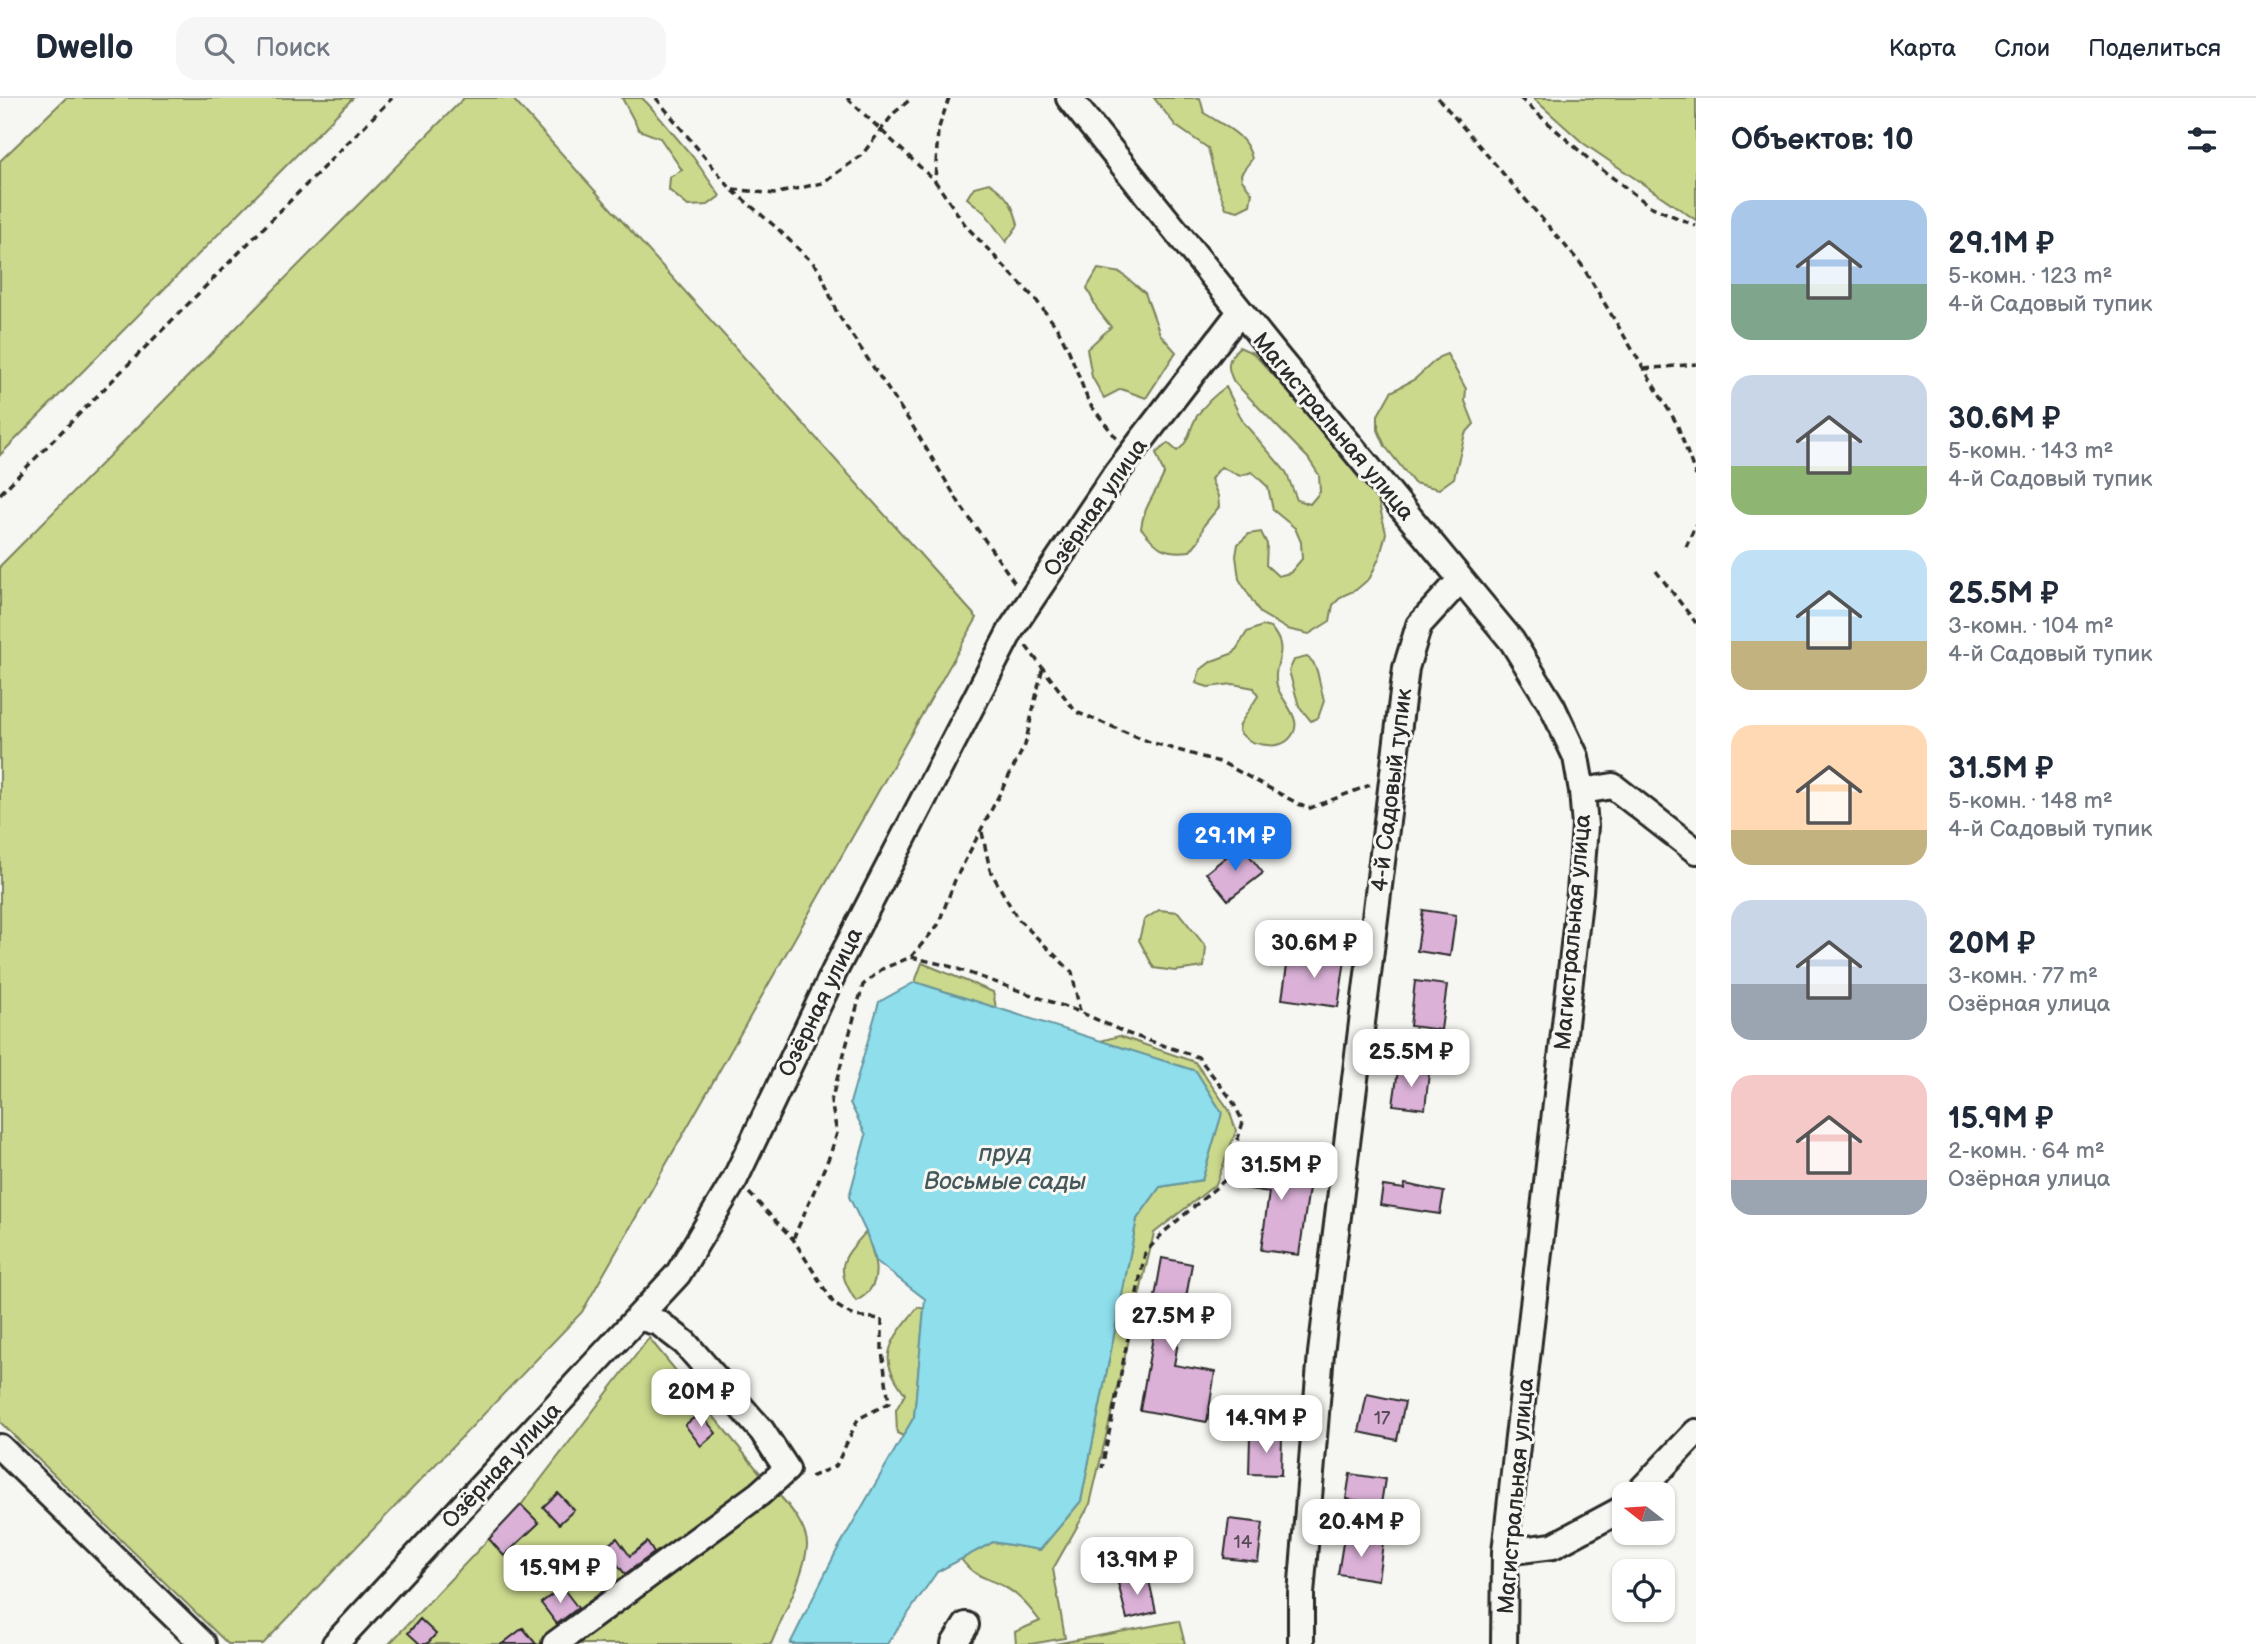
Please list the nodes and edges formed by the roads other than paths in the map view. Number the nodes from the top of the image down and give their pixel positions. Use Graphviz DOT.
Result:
graph roads {
  1 [pos="1069,98"];
  2 [pos="1240,312"];
  3 [pos="1461,579"];
  4 [pos="1583,791"];
  5 [pos="1696,851"];
  6 [pos="638,1317"];
  7 [pos="1696,1432"];
  8 [pos="0,1447"];
  9 [pos="1648,1482"];
  10 [pos="1612,1514"];
  11 [pos="1505,1552"];
  12 [pos="203,1644"];
  13 [pos="335,1644"];
  14 [pos="555,1644"];
  15 [pos="1301,1644"];
  16 [pos="1504,1644"];
  1 -- 2 [label="street, Магистральная улица"];
  2 -- 3 [label="street, Магистральная улица"];
  2 -- 6 [label="street, Озёрная улица"];
  3 -- 4 [label="street, Магистральная улица"];
  3 -- 15 [label="street, 4-й Садовый тупик"];
  4 -- 5 [label="street"];
  4 -- 11 [label="street, Магистральная улица"];
  6 -- 13 [label="street, Озёрная улица"];
  6 -- 14 [label="street"];
  7 -- 9 [label="street"];
  8 -- 12 [label="street"];
  10 -- 11 [label="street"];
  11 -- 16 [label="street, Магистральная улица"];
}
